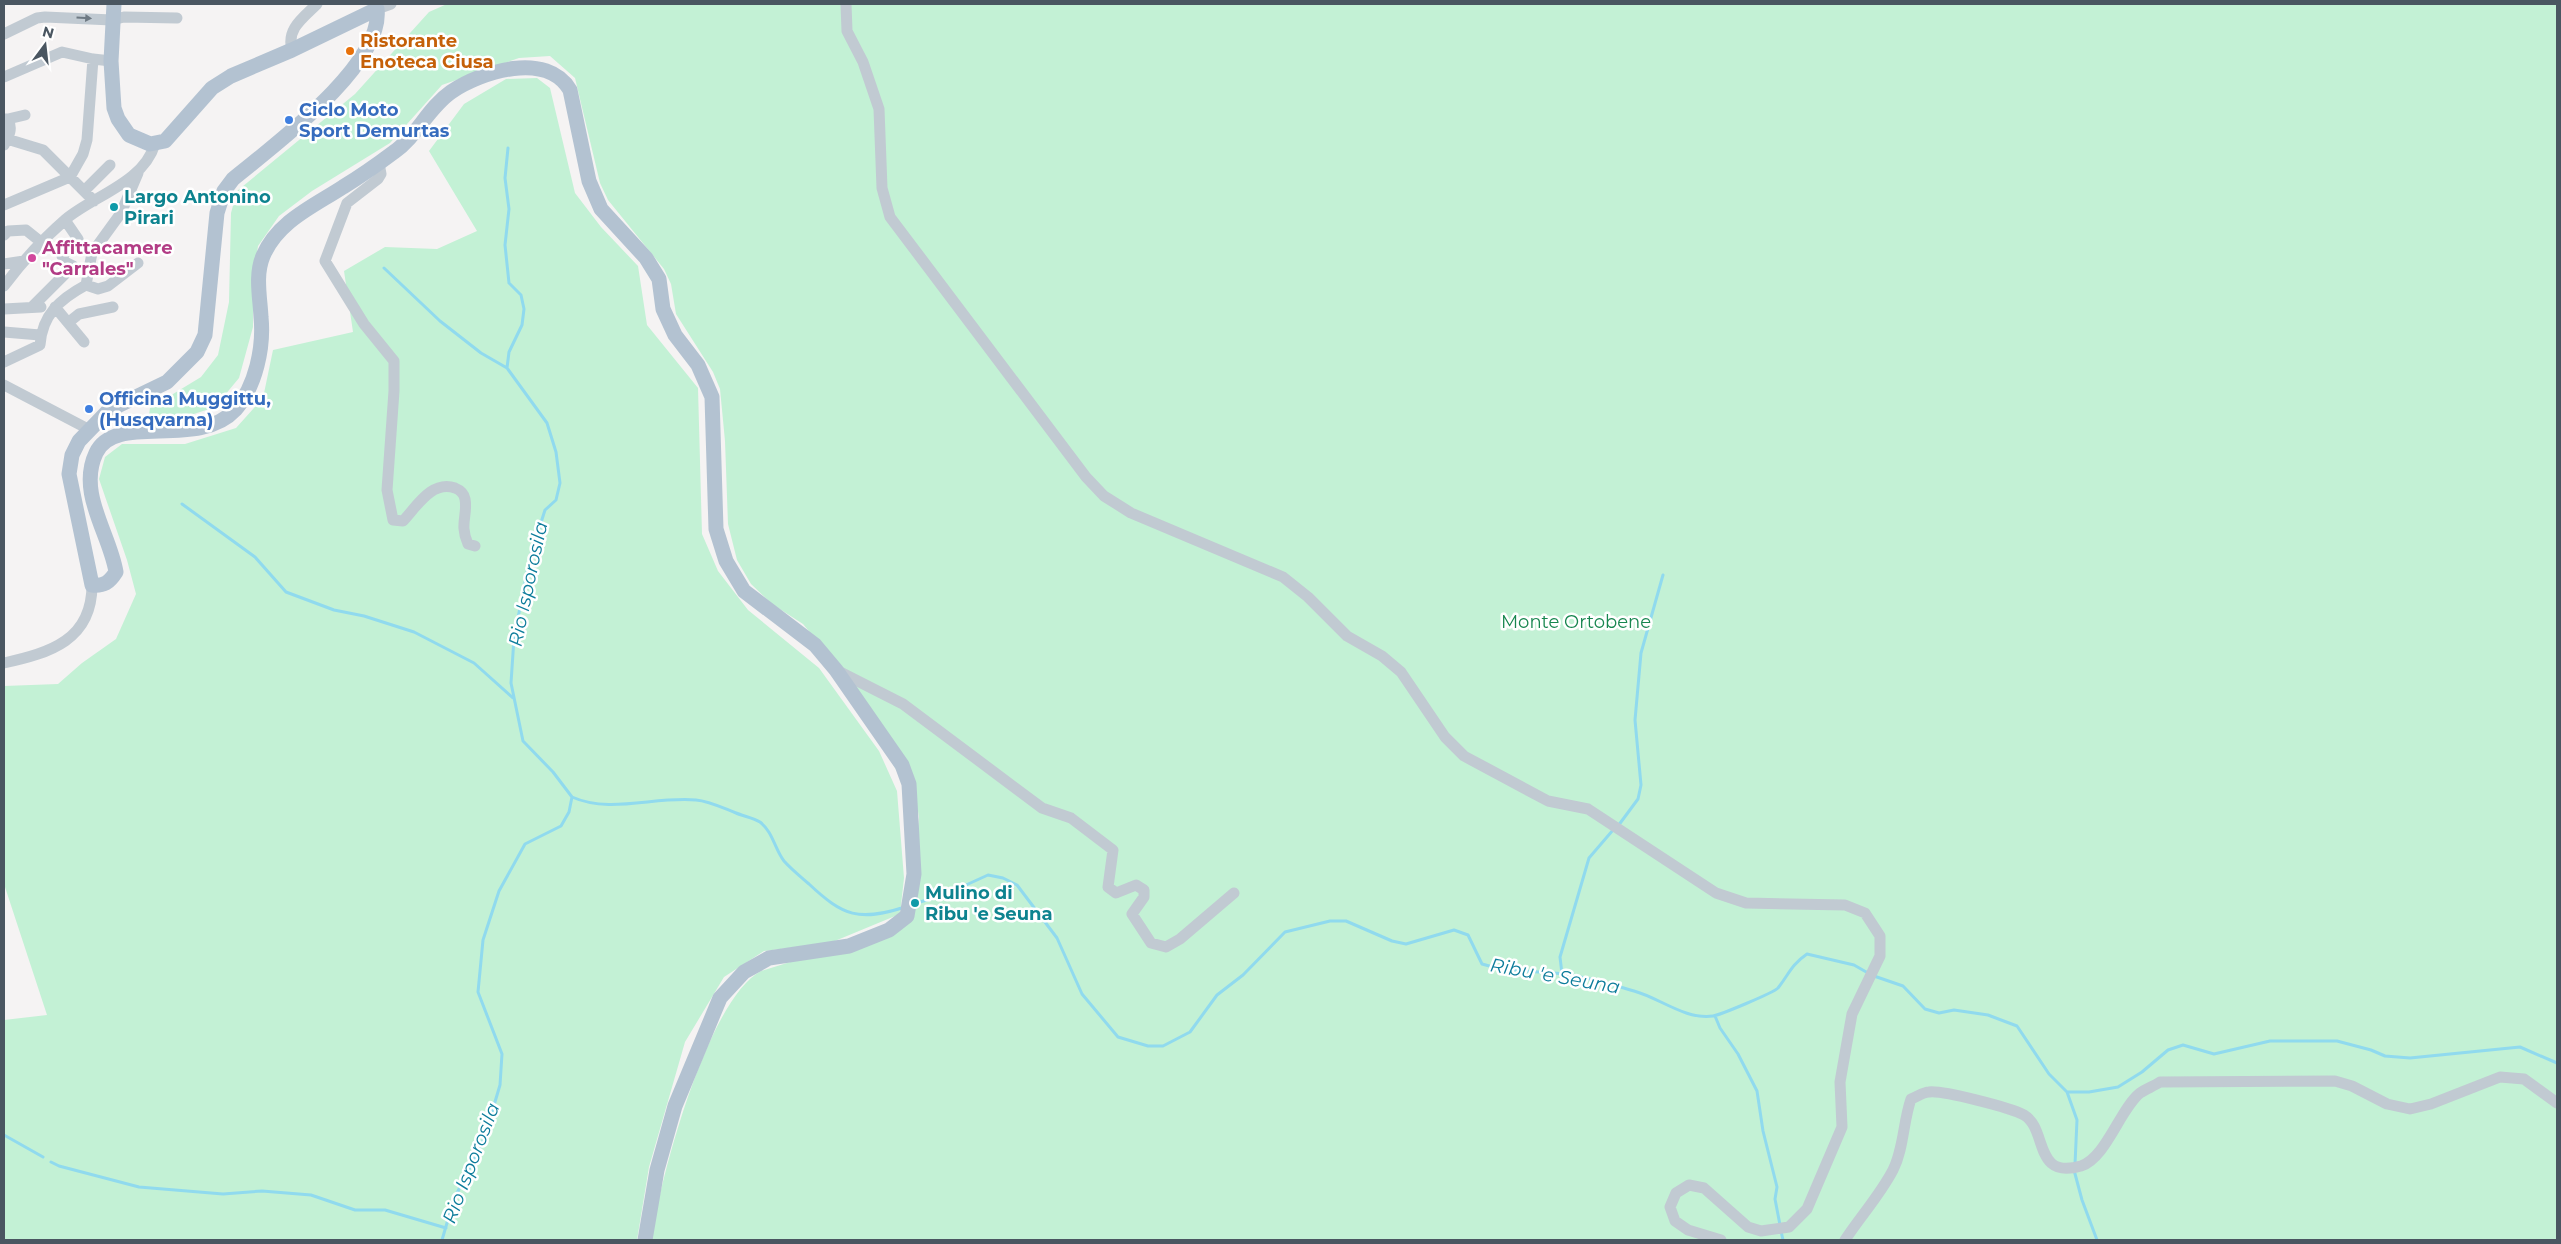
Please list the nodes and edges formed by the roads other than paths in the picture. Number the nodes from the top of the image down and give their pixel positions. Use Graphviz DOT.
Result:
graph roads {
  1 [pos="114,4"];
  2 [pos="317,4"];
  3 [pos="846,4"];
  4 [pos="384,6"];
  5 [pos="177,18"];
  6 [pos="112,20"];
  7 [pos="4,34"];
  8 [pos="292,50"];
  9 [pos="93,59"];
  10 [pos="111,61"];
  11 [pos="4,77"];
  12 [pos="25,115"];
  13 [pos="6,119"];
  14 [pos="5,142"];
  15 [pos="155,144"];
  16 [pos="379,163"];
  17 [pos="110,166"];
  18 [pos="138,172"];
  19 [pos="70,178"];
  20 [pos="84,191"];
  21 [pos="98,199"];
  22 [pos="4,205"];
  23 [pos="66,220"];
  24 [pos="5,231"];
  25 [pos="41,242"];
  26 [pos="24,261"];
  27 [pos="138,263"];
  28 [pos="4,264"];
  29 [pos="73,266"];
  30 [pos="88,270"];
  31 [pos="86,285"];
  32 [pos="4,286"];
  33 [pos="33,306"];
  34 [pos="113,307"];
  35 [pos="54,308"];
  36 [pos="4,309"];
  37 [pos="69,322"];
  38 [pos="4,332"];
  39 [pos="40,335"];
  40 [pos="84,342"];
  41 [pos="4,362"];
  42 [pos="4,385"];
  43 [pos="90,430"];
  44 [pos="474,546"];
  45 [pos="92,585"];
  46 [pos="4,663"];
  47 [pos="836,670"];
  48 [pos="1234,893"];
  49 [pos="2557,1103"];
  50 [pos="644,1240"];
  51 [pos="1721,1240"];
  52 [pos="1845,1240"];
  1 -- 6 [label="main road"];
  2 -- 8 [label="street"];
  3 -- 51 [label="street"];
  4 -- 8 [label="main road"];
  4 -- 43 [label="main road"];
  5 -- 6 [label="street"];
  7 -- 6 [label="street, one-way"];
  6 -- 10 [label="main road"];
  8 -- 15 [label="main road"];
  9 -- 10 [label="street"];
  9 -- 11 [label="street"];
  9 -- 19 [label="street"];
  10 -- 15 [label="main road"];
  12 -- 13 [label="street"];
  13 -- 14 [label="street"];
  14 -- 19 [label="street"];
  15 -- 18 [label="street"];
  16 -- 44 [label="street"];
  16 -- 45 [label="main road"];
  16 -- 47 [label="main road"];
  17 -- 20 [label="street"];
  18 -- 21 [label="street"];
  18 -- 30 [label="street"];
  19 -- 20 [label="street"];
  19 -- 22 [label="street"];
  20 -- 21 [label="street"];
  21 -- 23 [label="street"];
  23 -- 25 [label="street"];
  23 -- 29 [label="street"];
  24 -- 25 [label="street"];
  25 -- 26 [label="street"];
  26 -- 28 [label="street"];
  26 -- 32 [label="street"];
  27 -- 31 [label="street"];
  29 -- 30 [label="street"];
  29 -- 33 [label="street"];
  30 -- 31 [label="street"];
  31 -- 35 [label="street"];
  33 -- 35 [label="street"];
  33 -- 36 [label="street"];
  34 -- 37 [label="street"];
  35 -- 37 [label="street"];
  35 -- 39 [label="street"];
  37 -- 40 [label="street"];
  38 -- 39 [label="street"];
  39 -- 41 [label="street"];
  42 -- 43 [label="street"];
  43 -- 45 [label="main road"];
  45 -- 46 [label="street"];
  47 -- 48 [label="street"];
  47 -- 50 [label="main road"];
  49 -- 52 [label="street"];
}
